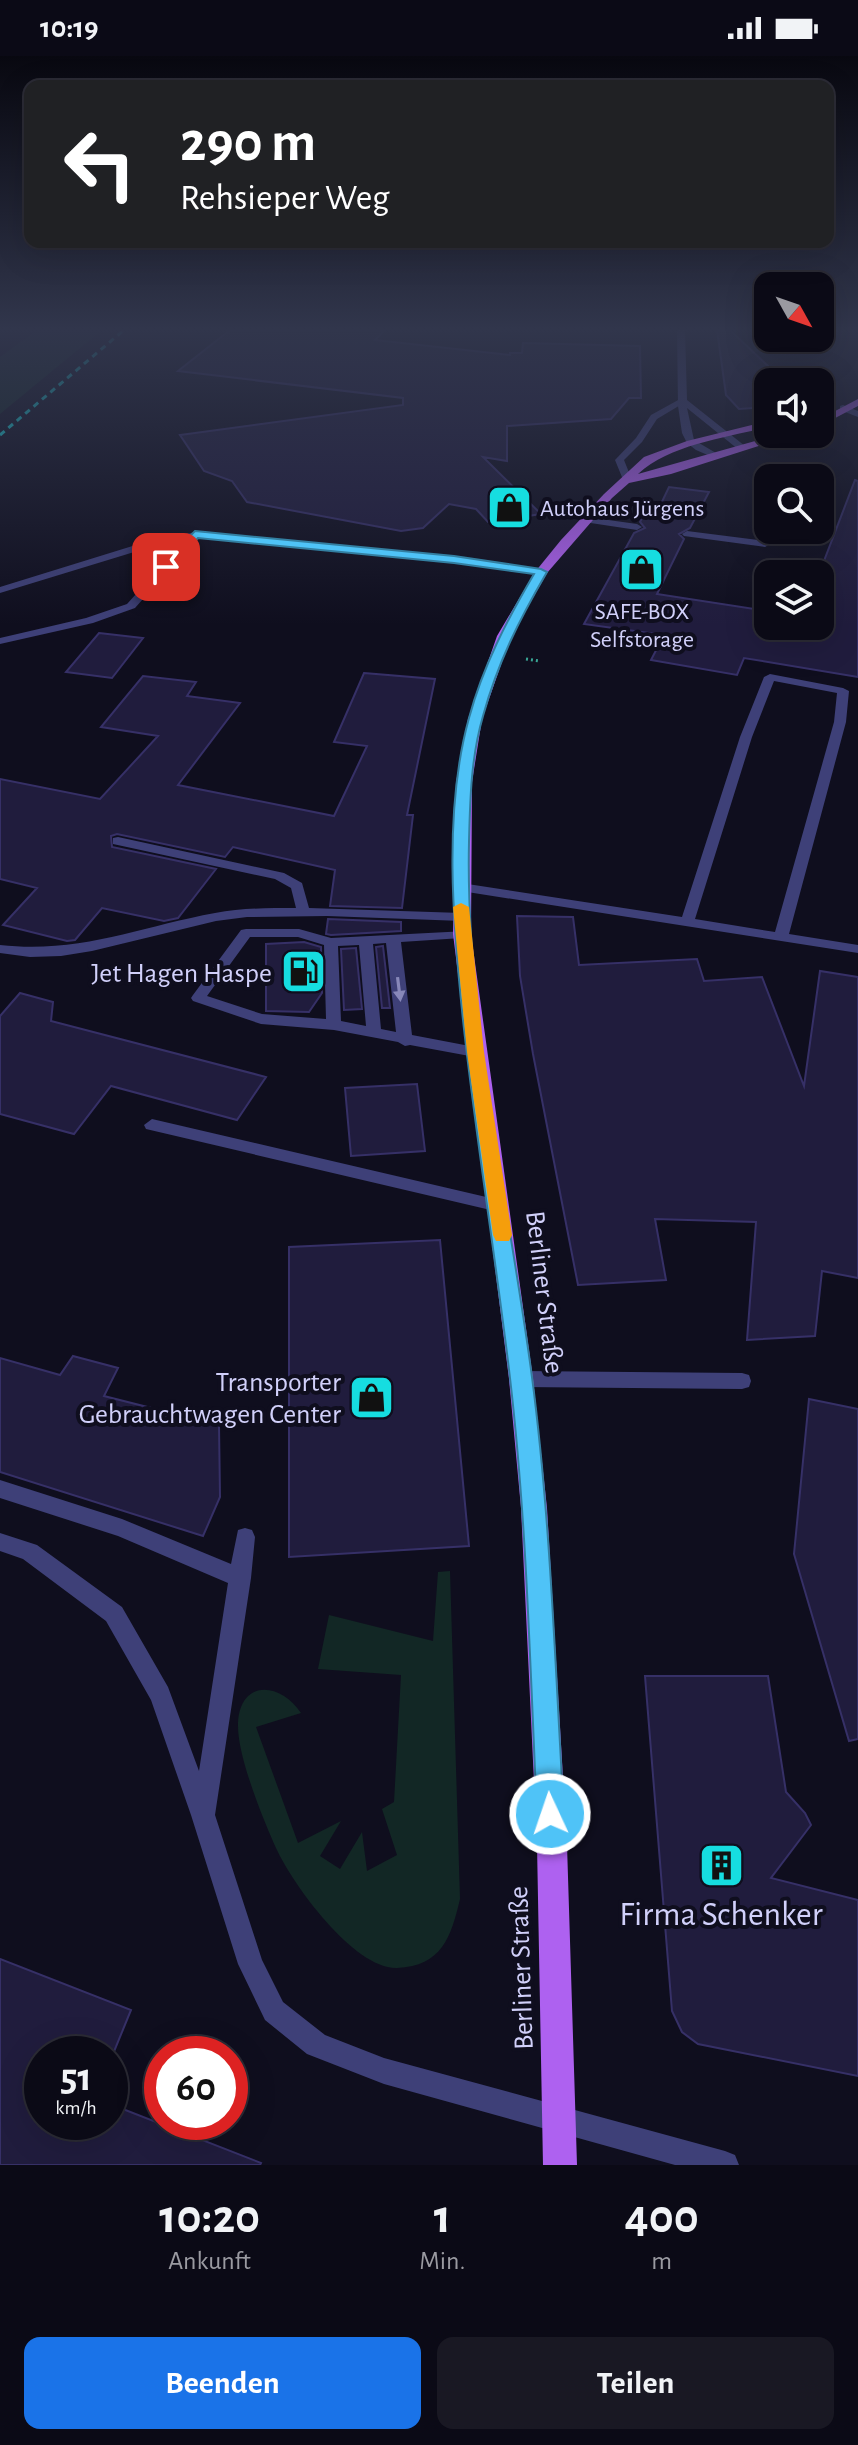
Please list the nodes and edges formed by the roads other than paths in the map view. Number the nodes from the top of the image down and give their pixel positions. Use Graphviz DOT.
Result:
graph roads {
  1 [pos="647,428"];
  2 [pos="682,428"];
  3 [pos="719,428"];
  4 [pos="749,428"];
  5 [pos="726,434"];
  6 [pos="691,443"];
  7 [pos="754,445"];
  8 [pos="742,448"];
  9 [pos="717,456"];
  10 [pos="627,480"];
  11 [pos="587,520"];
  12 [pos="637,527"];
  13 [pos="687,534"];
  14 [pos="195,535"];
  15 [pos="754,543"];
  16 [pos="541,572"];
  17 [pos="0,590"];
  18 [pos="0,641"];
  19 [pos="118,841"];
  20 [pos="461,887"];
  21 [pos="304,914"];
  22 [pos="688,921"];
  23 [pos="462,926"];
  24 [pos="781,936"];
  25 [pos="393,938"];
  26 [pos="366,940"];
  27 [pos="331,942"];
  28 [pos="0,949"];
  29 [pos="858,949"];
  30 [pos="334,1025"];
  31 [pos="374,1034"];
  32 [pos="405,1041"];
  33 [pos="475,1052"];
  34 [pos="152,1125"];
  35 [pos="499,1206"];
  36 [pos="521,1379"];
  37 [pos="742,1381"];
  38 [pos="0,1489"];
  39 [pos="245,1537"];
  40 [pos="0,1542"];
  41 [pos="240,1578"];
  42 [pos="203,1815"];
  43 [pos="560,2117"];
  44 [pos="560,2165"];
  45 [pos="725,2165"];
  1 -- 10 [label="street"];
  2 -- 6 [label="street"];
  3 -- 5 [label="street"];
  4 -- 5 [label="main road, Berliner Straße"];
  5 -- 6 [label="main road, Berliner Straße"];
  5 -- 8 [label="street"];
  6 -- 9 [label="street"];
  6 -- 10 [label="main road, Berliner Straße"];
  7 -- 8 [label="main road"];
  8 -- 9 [label="main road"];
  9 -- 10 [label="main road"];
  10 -- 11 [label="main road, Berliner Straße"];
  11 -- 12 [label="street"];
  11 -- 16 [label="main road, Berliner Straße"];
  13 -- 15 [label="street"];
  14 -- 16 [label="street"];
  14 -- 17 [label="street"];
  14 -- 18 [label="street"];
  16 -- 20 [label="main road, Berliner Straße"];
  19 -- 21 [label="street"];
  20 -- 22 [label="street"];
  20 -- 23 [label="main road, Berliner Straße"];
  21 -- 23 [label="street"];
  21 -- 28 [label="street"];
  22 -- 24 [label="street"];
  22 -- 24 [label="street"];
  23 -- 25 [label="street"];
  23 -- 33 [label="main road, Berliner Straße"];
  24 -- 29 [label="street"];
  25 -- 26 [label="street"];
  25 -- 32 [label="street, one-way"];
  26 -- 27 [label="street"];
  26 -- 31 [label="street"];
  27 -- 30 [label="street"];
  27 -- 30 [label="street"];
  30 -- 31 [label="street"];
  31 -- 32 [label="street"];
  32 -- 33 [label="street"];
  33 -- 35 [label="main road, Berliner Straße"];
  34 -- 35 [label="street"];
  35 -- 36 [label="main road, Berliner Straße"];
  36 -- 37 [label="street"];
  36 -- 43 [label="main road, Berliner Straße"];
  38 -- 41 [label="street"];
  39 -- 41 [label="street"];
  40 -- 42 [label="street"];
  41 -- 42 [label="street"];
  42 -- 43 [label="street"];
  43 -- 44 [label="main road, Berliner Straße"];
  43 -- 45 [label="street"];
}
